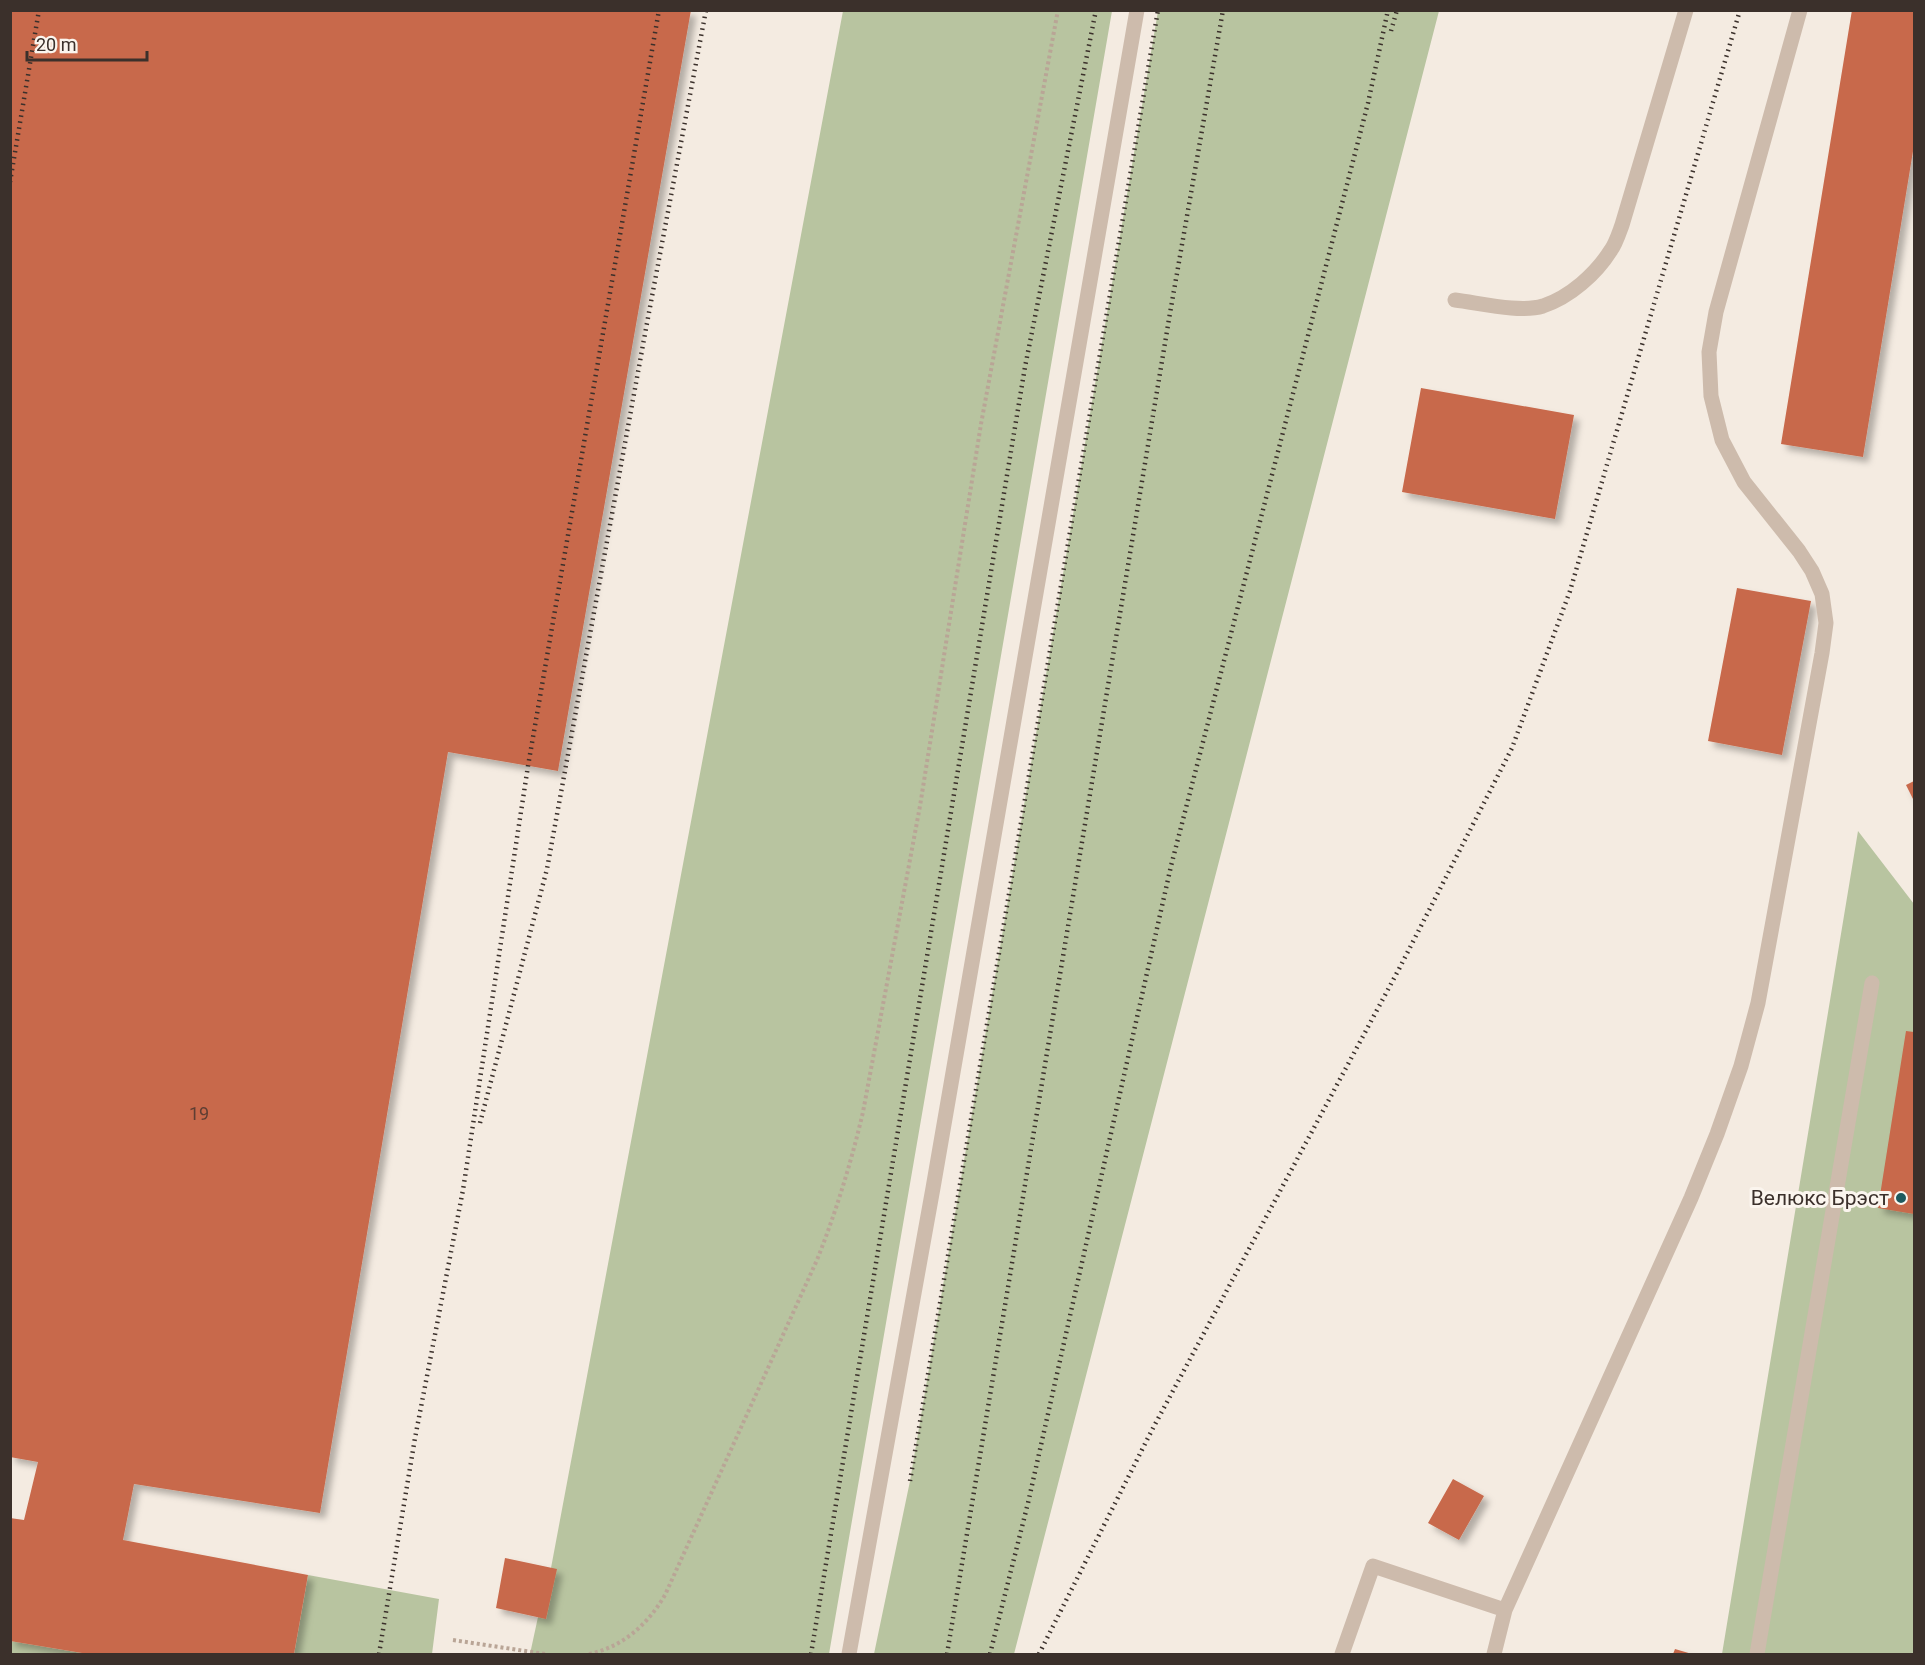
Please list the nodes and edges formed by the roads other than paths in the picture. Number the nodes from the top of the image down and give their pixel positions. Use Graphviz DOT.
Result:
graph roads {
  1 [pos="1137,10"];
  2 [pos="1686,10"];
  3 [pos="1800,10"];
  4 [pos="1455,300"];
  5 [pos="1872,983"];
  6 [pos="1505,1610"];
  7 [pos="849,1654"];
  8 [pos="1342,1654"];
  9 [pos="1494,1654"];
  10 [pos="1757,1654"];
  1 -- 7 [label="lane"];
  2 -- 4 [label="lane"];
  3 -- 6 [label="lane"];
  5 -- 10 [label="lane"];
  6 -- 8 [label="lane"];
  6 -- 9 [label="lane"];
}
